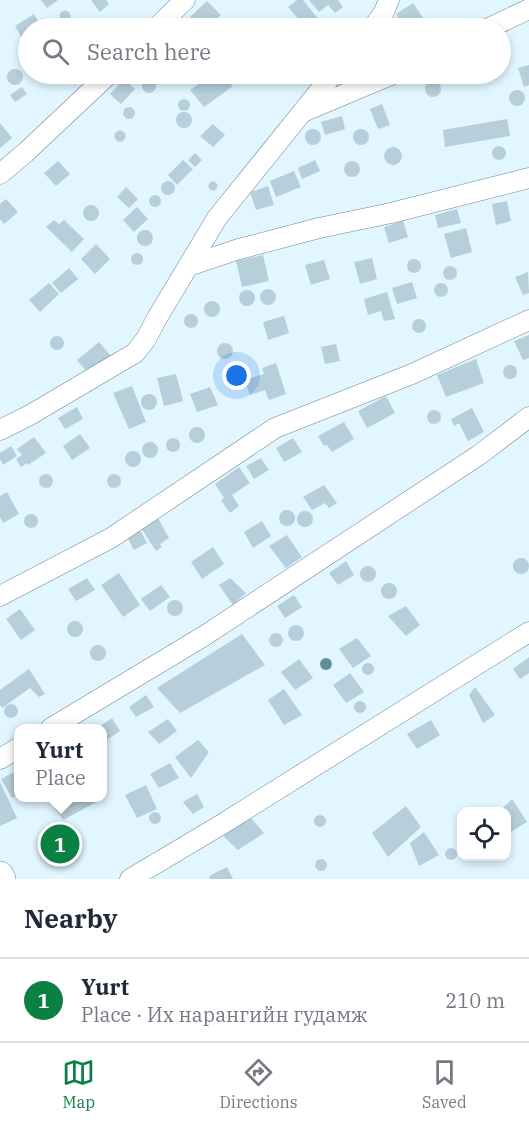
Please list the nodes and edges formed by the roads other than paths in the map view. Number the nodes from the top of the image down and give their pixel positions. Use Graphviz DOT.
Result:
graph roads {
  1 [pos="185,0"];
  2 [pos="389,0"];
  3 [pos="529,9"];
  4 [pos="166,18"];
  5 [pos="380,18"];
  6 [pos="510,18"];
  7 [pos="98,84"];
  8 [pos="325,84"];
  9 [pos="369,84"];
  10 [pos="303,112"];
  11 [pos="0,174"];
  12 [pos="529,178"];
  13 [pos="188,266"];
  14 [pos="529,320"];
  15 [pos="529,417"];
  16 [pos="0,430"];
  17 [pos="0,596"];
  18 [pos="529,632"];
  19 [pos="59,724"];
  20 [pos="14,750"];
  21 [pos="0,759"];
  22 [pos="130,879"];
  1 -- 4 [label="street"];
  2 -- 5 [label="street"];
  3 -- 6 [label="street"];
  7 -- 11 [label="street"];
  8 -- 10 [label="street"];
  9 -- 10 [label="street"];
  10 -- 13 [label="street"];
  12 -- 13 [label="street"];
  13 -- 16 [label="street"];
  14 -- 17 [label="street"];
  15 -- 19 [label="street"];
  18 -- 22 [label="street"];
  20 -- 21 [label="street"];
}
